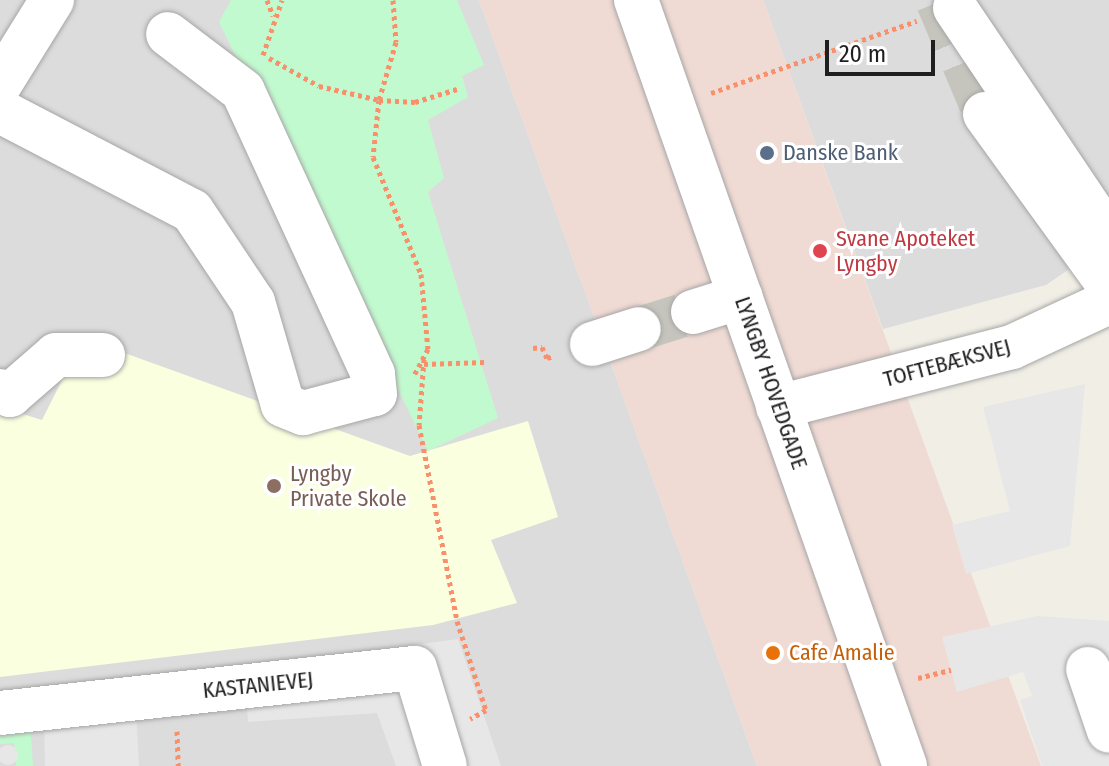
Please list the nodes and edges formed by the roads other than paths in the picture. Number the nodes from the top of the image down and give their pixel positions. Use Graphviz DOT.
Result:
graph roads {
  1 [pos="52,0"];
  2 [pos="636,0"];
  3 [pos="955,8"];
  4 [pos="168,34"];
  5 [pos="0,84"];
  6 [pos="0,111"];
  7 [pos="985,114"];
  8 [pos="1109,237"];
  9 [pos="1109,285"];
  10 [pos="741,297"];
  11 [pos="1109,302"];
  12 [pos="693,312"];
  13 [pos="639,329"];
  14 [pos="592,344"];
  15 [pos="103,355"];
  16 [pos="0,391"];
  17 [pos="778,407"];
  18 [pos="1088,669"];
  19 [pos="0,713"];
  20 [pos="1109,731"];
  21 [pos="445,766"];
  22 [pos="905,766"];
  1 -- 5 [label="street"];
  2 -- 10 [label="street, LYNGBY HOVEDGADE"];
  3 -- 8 [label="street"];
  4 -- 6 [label="street"];
  7 -- 9 [label="street"];
  10 -- 12 [label="street"];
  10 -- 17 [label="street, LYNGBY HOVEDGADE"];
  11 -- 17 [label="street, TOFTEBÆKSVEJ"];
  13 -- 14 [label="street"];
  15 -- 16 [label="street"];
  17 -- 22 [label="street, LYNGBY HOVEDGADE"];
  18 -- 20 [label="street"];
  19 -- 21 [label="street, KASTANIEVEJ"];
}
